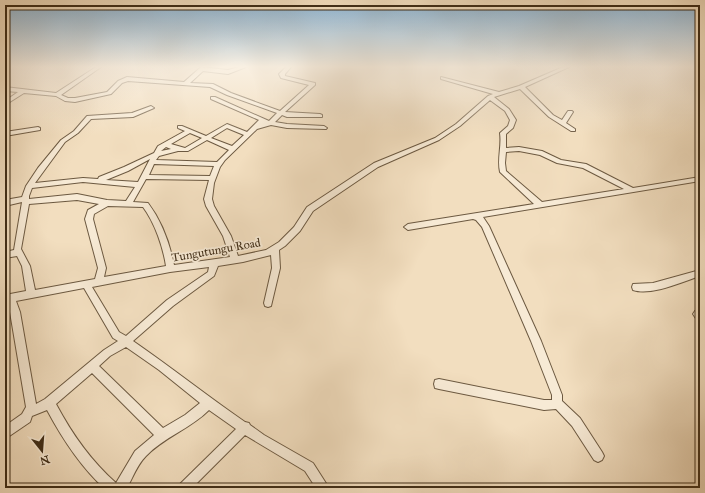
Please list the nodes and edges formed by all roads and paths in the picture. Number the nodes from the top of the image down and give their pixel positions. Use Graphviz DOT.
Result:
graph roads {
  1 [pos="5,90"];
  2 [pos="64,90"];
  3 [pos="114,90"];
  4 [pos="221,90"];
  5 [pos="306,90"];
  6 [pos="485,90"];
  7 [pos="512,90"];
  8 [pos="524,90"];
  9 [pos="22,92"];
  10 [pos="499,94"];
  11 [pos="57,95"];
  12 [pos="490,97"];
  13 [pos="213,98"];
  14 [pos="5,103"];
  15 [pos="152,108"];
  16 [pos="570,112"];
  17 [pos="281,113"];
  18 [pos="320,116"];
  19 [pos="263,120"];
  20 [pos="270,123"];
  21 [pos="563,124"];
  22 [pos="180,127"];
  23 [pos="324,128"];
  24 [pos="38,129"];
  25 [pos="256,129"];
  26 [pos="572,130"];
  27 [pos="190,131"];
  28 [pos="5,134"];
  29 [pos="248,135"];
  30 [pos="208,138"];
  31 [pos="165,144"];
  32 [pos="233,149"];
  33 [pos="182,150"];
  34 [pos="504,150"];
  35 [pos="158,153"];
  36 [pos="153,162"];
  37 [pos="202,163"];
  38 [pos="219,164"];
  39 [pos="144,177"];
  40 [pos="212,178"];
  41 [pos="98,180"];
  42 [pos="700,180"];
  43 [pos="140,185"];
  44 [pos="29,186"];
  45 [pos="632,190"];
  46 [pos="25,200"];
  47 [pos="5,203"];
  48 [pos="107,203"];
  49 [pos="128,204"];
  50 [pos="540,205"];
  51 [pos="474,216"];
  52 [pos="408,227"];
  53 [pos="275,249"];
  54 [pos="18,253"];
  55 [pos="5,255"];
  56 [pos="235,260"];
  57 [pos="216,263"];
  58 [pos="170,269"];
  59 [pos="700,273"];
  60 [pos="100,282"];
  61 [pos="86,284"];
  62 [pos="636,287"];
  63 [pos="31,294"];
  64 [pos="8,298"];
  65 [pos="268,303"];
  66 [pos="700,312"];
  67 [pos="700,317"];
  68 [pos="127,341"];
  69 [pos="92,366"];
  70 [pos="439,384"];
  71 [pos="49,403"];
  72 [pos="557,403"];
  73 [pos="208,404"];
  74 [pos="30,412"];
  75 [pos="245,427"];
  76 [pos="5,433"];
  77 [pos="162,435"];
  78 [pos="598,456"];
  79 [pos="113,488"];
  80 [pos="120,488"];
  81 [pos="184,488"];
  82 [pos="323,488"];
  1 -- 9 [label="street"];
  2 -- 11 [label="street"];
  3 -- 11 [label="street"];
  4 -- 17 [label="street"];
  5 -- 17 [label="street"];
  6 -- 10 [label="street"];
  7 -- 10 [label="street, Tungutungu Road"];
  8 -- 21 [label="street"];
  9 -- 11 [label="street"];
  9 -- 14 [label="street"];
  10 -- 12 [label="street, Tungutungu Road"];
  12 -- 34 [label="street"];
  12 -- 53 [label="street, Tungutungu Road"];
  13 -- 19 [label="street"];
  15 -- 44 [label="street"];
  16 -- 21 [label="street"];
  17 -- 18 [label="street"];
  17 -- 20 [label="street"];
  19 -- 20 [label="street"];
  19 -- 25 [label="street"];
  20 -- 23 [label="street"];
  20 -- 25 [label="street"];
  21 -- 26 [label="street"];
  22 -- 27 [label="street"];
  24 -- 28 [label="street"];
  25 -- 29 [label="street"];
  27 -- 30 [label="street"];
  27 -- 31 [label="street"];
  29 -- 30 [label="street"];
  29 -- 32 [label="street"];
  30 -- 32 [label="street"];
  30 -- 33 [label="street"];
  31 -- 33 [label="street"];
  31 -- 35 [label="street"];
  32 -- 38 [label="street"];
  33 -- 35 [label="street"];
  33 -- 37 [label="street"];
  34 -- 45 [label="street"];
  34 -- 50 [label="street"];
  35 -- 36 [label="street"];
  35 -- 41 [label="street"];
  36 -- 37 [label="street"];
  36 -- 39 [label="street"];
  37 -- 38 [label="street"];
  38 -- 40 [label="street"];
  39 -- 40 [label="street"];
  39 -- 43 [label="street"];
  40 -- 56 [label="street"];
  41 -- 43 [label="street"];
  41 -- 44 [label="street"];
  42 -- 45 [label="street"];
  43 -- 49 [label="street"];
  44 -- 46 [label="street"];
  45 -- 50 [label="street"];
  46 -- 47 [label="street"];
  46 -- 48 [label="street"];
  46 -- 54 [label="street"];
  48 -- 49 [label="street"];
  48 -- 60 [label="street"];
  49 -- 58 [label="street"];
  50 -- 51 [label="street"];
  51 -- 52 [label="street"];
  51 -- 72 [label="street"];
  53 -- 56 [label="street, Tungutungu Road"];
  53 -- 65 [label="street"];
  54 -- 55 [label="street"];
  54 -- 63 [label="street"];
  56 -- 57 [label="street, Tungutungu Road"];
  57 -- 58 [label="street, Tungutungu Road"];
  57 -- 68 [label="street"];
  58 -- 60 [label="street, Tungutungu Road"];
  59 -- 62 [label="street"];
  60 -- 61 [label="street, Tungutungu Road"];
  61 -- 63 [label="street, Tungutungu Road"];
  61 -- 68 [label="street"];
  63 -- 64 [label="street, Tungutungu Road"];
  64 -- 74 [label="street"];
  66 -- 67 [label="street"];
  68 -- 69 [label="street"];
  68 -- 73 [label="street"];
  69 -- 71 [label="street"];
  69 -- 77 [label="street"];
  70 -- 72 [label="street"];
  71 -- 74 [label="street"];
  71 -- 79 [label="street"];
  72 -- 78 [label="street"];
  73 -- 75 [label="street"];
  73 -- 77 [label="street"];
  74 -- 76 [label="street"];
  75 -- 81 [label="street"];
  75 -- 82 [label="street"];
  77 -- 80 [label="street"];
}
